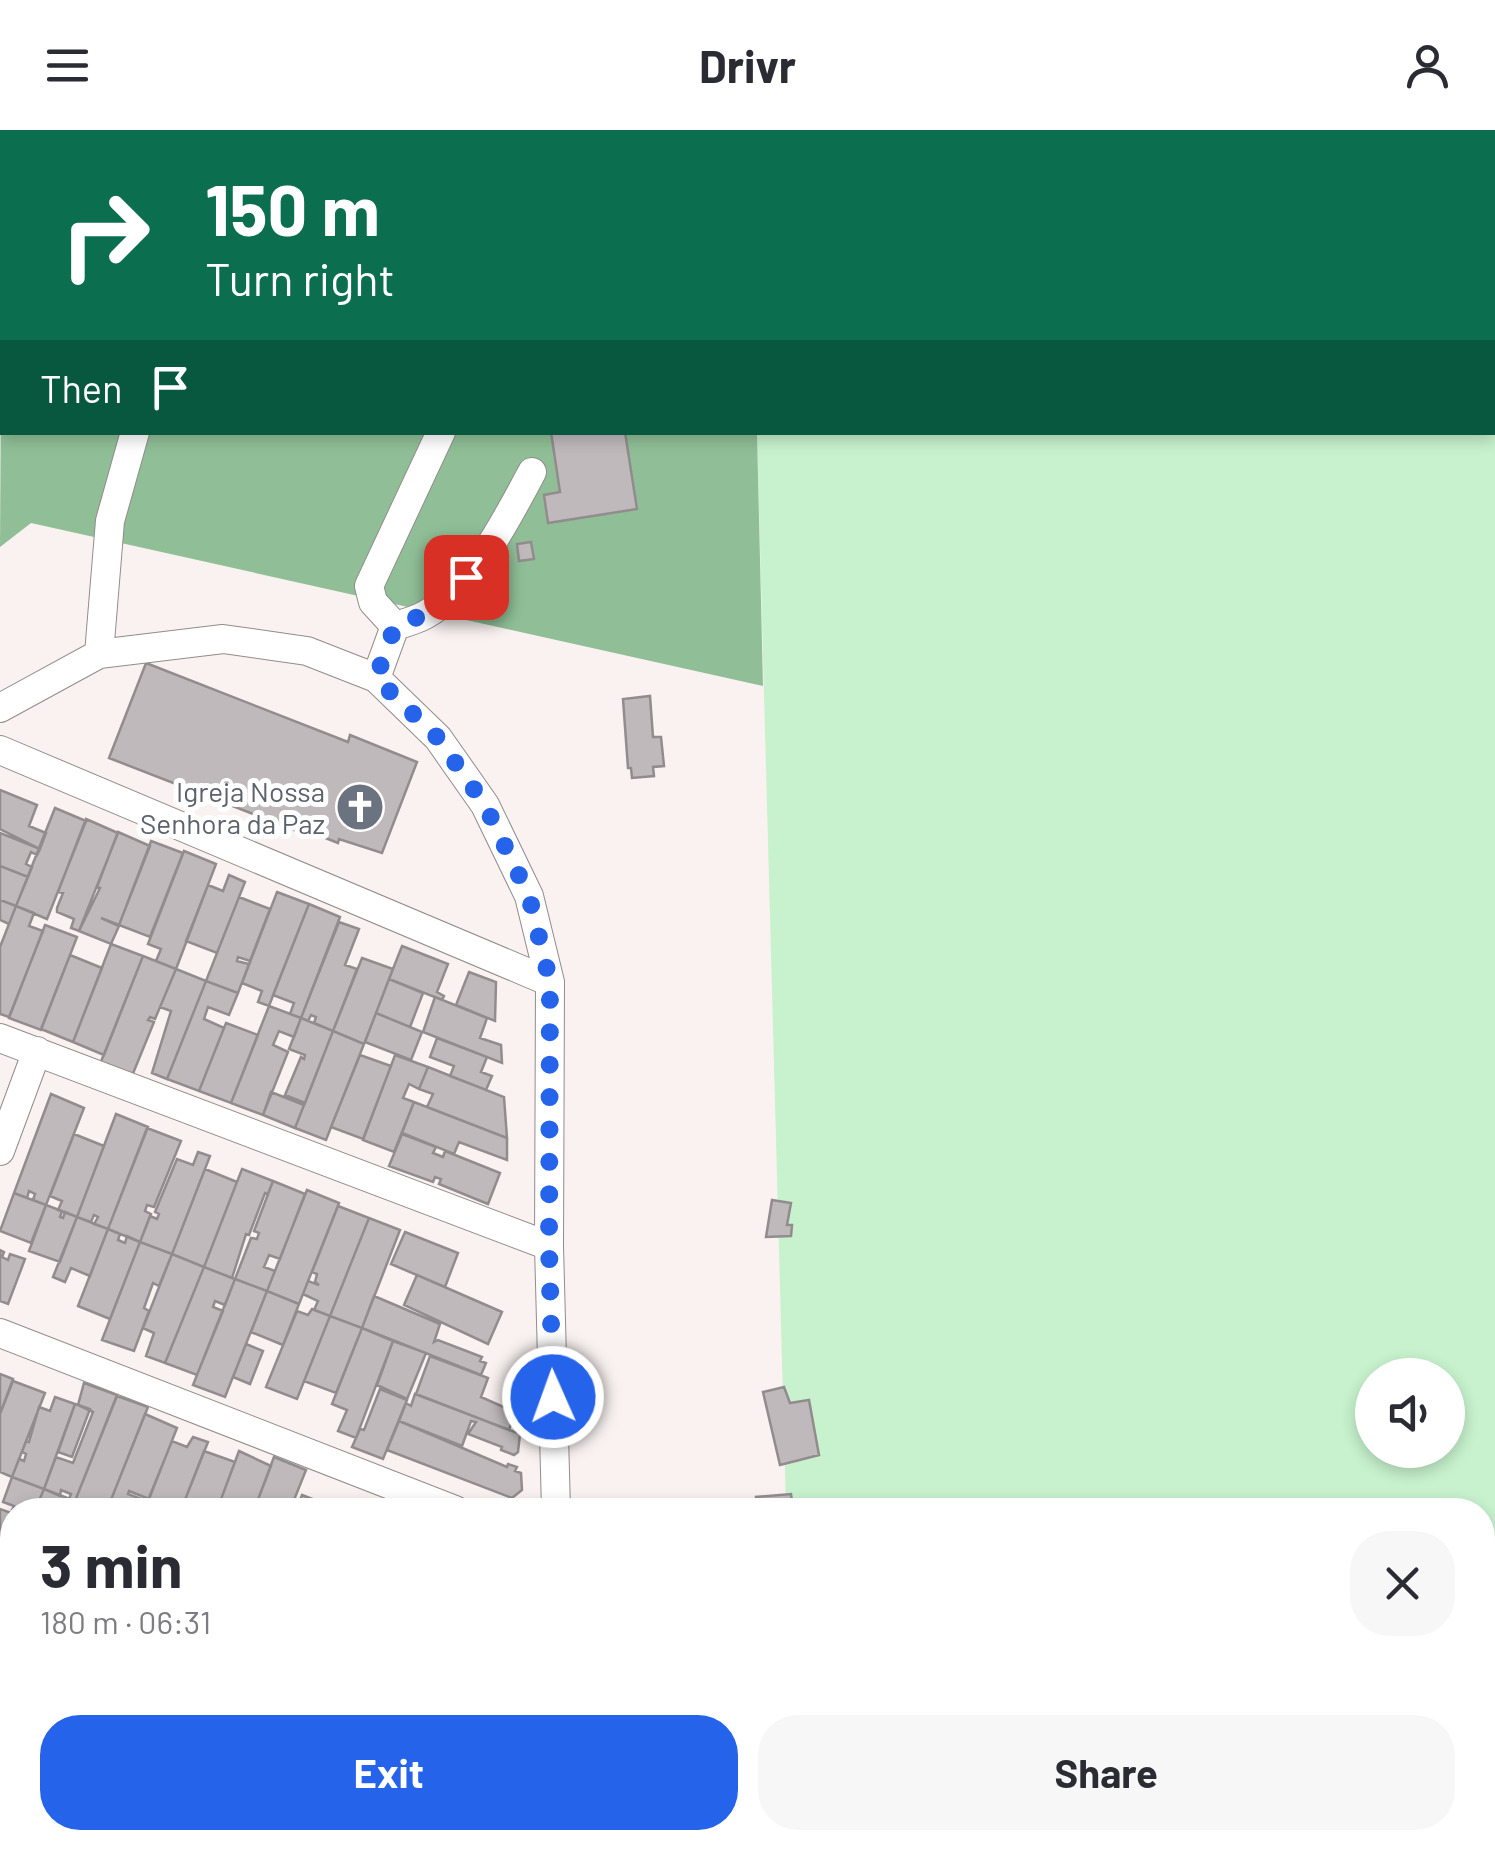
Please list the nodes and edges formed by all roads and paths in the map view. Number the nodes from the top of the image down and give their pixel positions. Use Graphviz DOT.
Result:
graph roads {
  1 [pos="134,435"];
  2 [pos="441,435"];
  3 [pos="532,472"];
  4 [pos="395,626"];
  5 [pos="100,654"];
  6 [pos="376,678"];
  7 [pos="0,708"];
  8 [pos="0,750"];
  9 [pos="550,982"];
  10 [pos="0,1038"];
  11 [pos="37,1051"];
  12 [pos="0,1151"];
  13 [pos="549,1246"];
  14 [pos="0,1333"];
  15 [pos="423,1498"];
  16 [pos="556,1498"];
  1 -- 5 [label="street"];
  2 -- 4 [label="street"];
  3 -- 4 [label="street"];
  4 -- 6 [label="street"];
  5 -- 6 [label="street"];
  5 -- 7 [label="street"];
  6 -- 9 [label="street"];
  8 -- 9 [label="street"];
  9 -- 13 [label="street"];
  10 -- 11 [label="street"];
  11 -- 12 [label="street"];
  11 -- 13 [label="street"];
  13 -- 16 [label="street"];
  14 -- 15 [label="street"];
}
